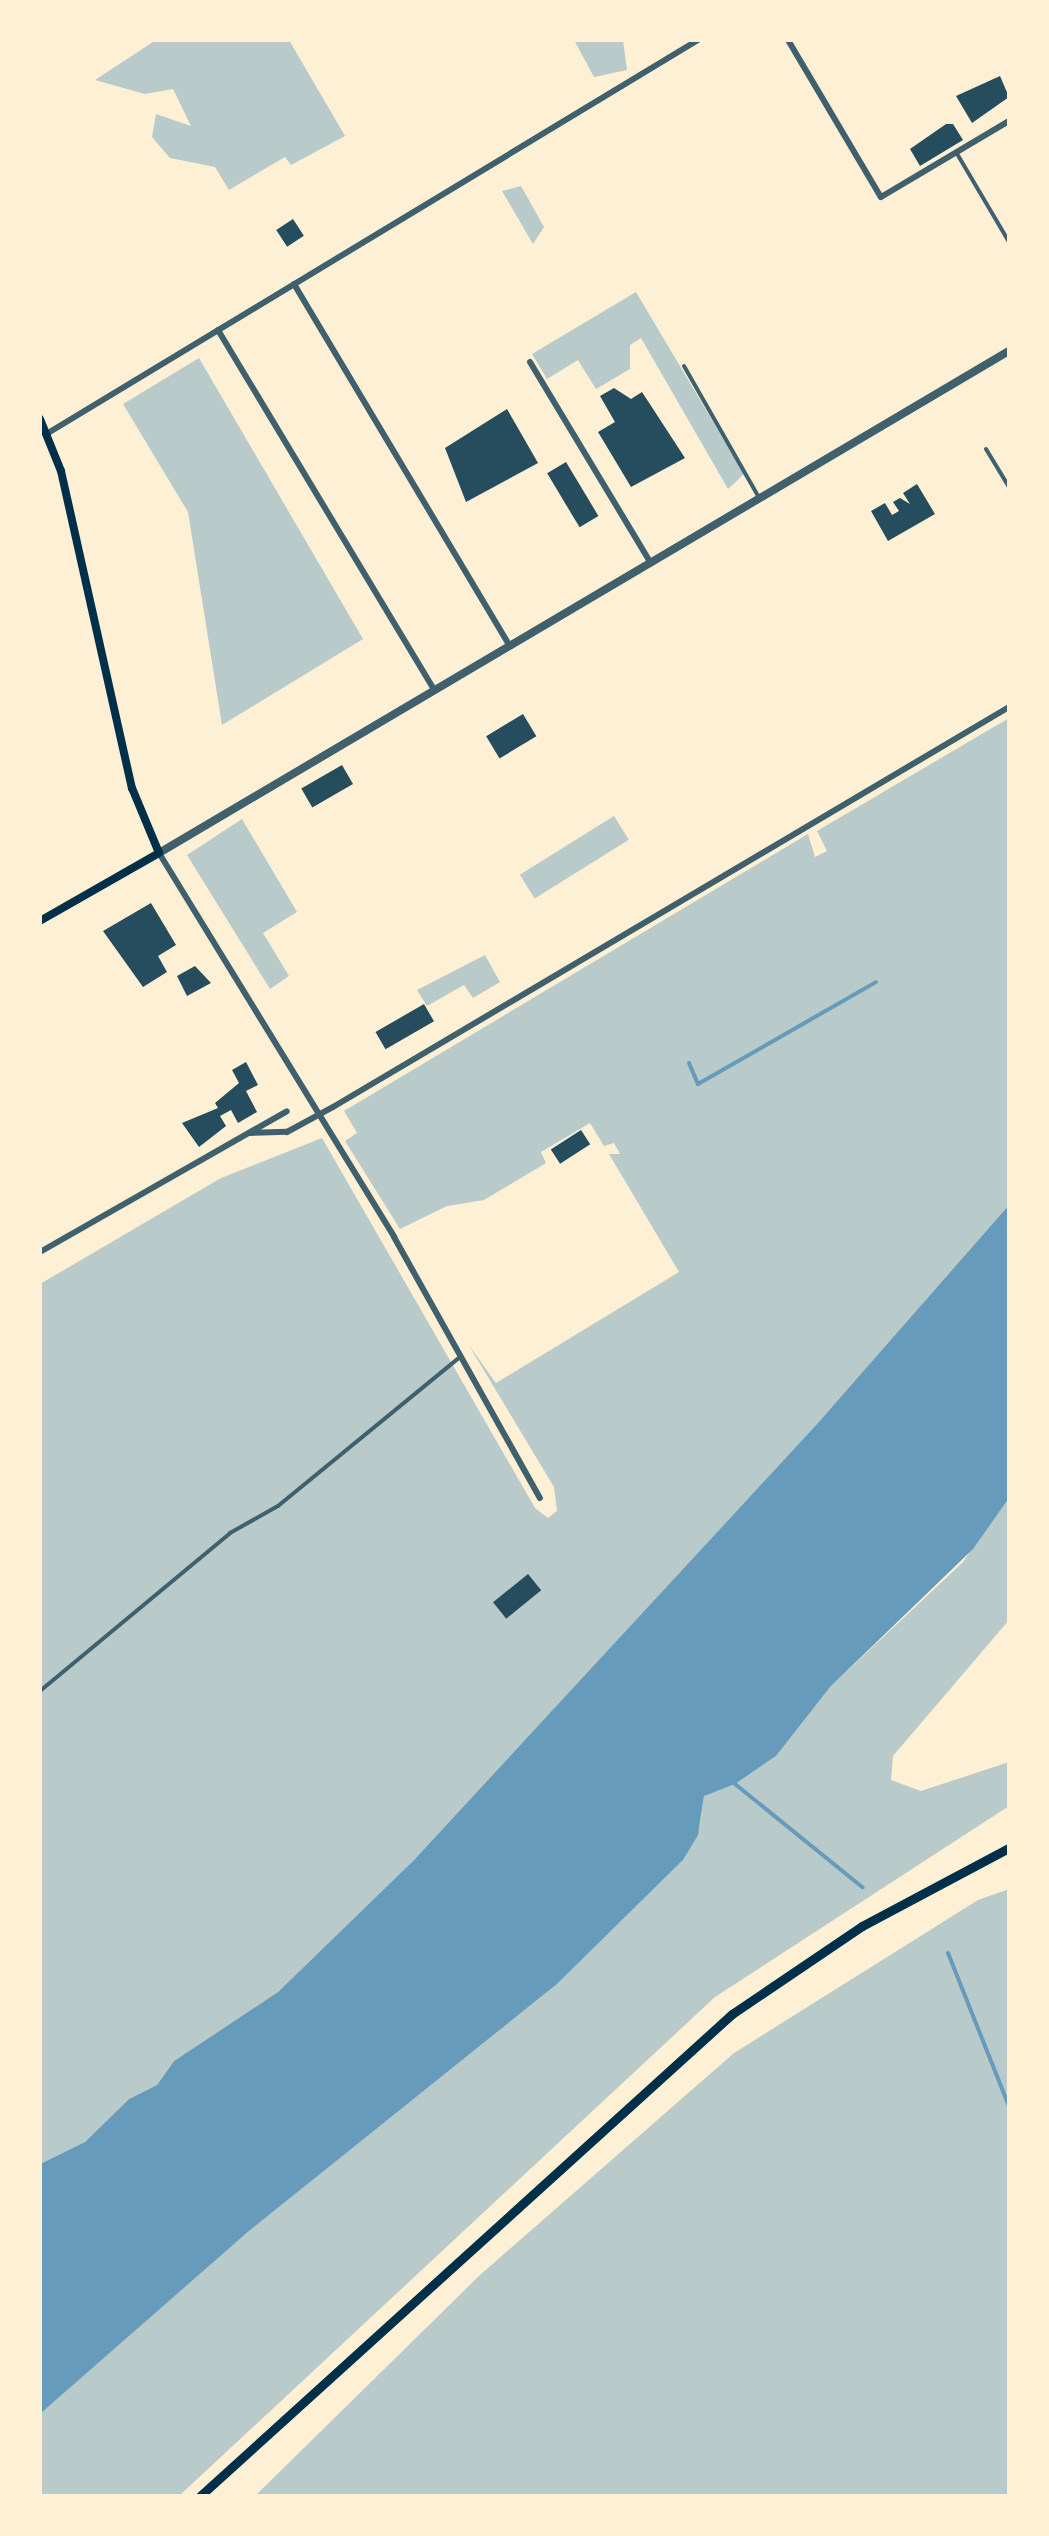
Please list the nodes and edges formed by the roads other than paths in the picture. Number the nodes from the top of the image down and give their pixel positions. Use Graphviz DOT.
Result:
graph roads {
  1 [pos="698,40"];
  2 [pos="788,40"];
  3 [pos="1009,121"];
  4 [pos="956,152"];
  5 [pos="1009,242"];
  6 [pos="294,284"];
  7 [pos="218,330"];
  8 [pos="1009,351"];
  9 [pos="530,362"];
  10 [pos="684,366"];
  11 [pos="40,419"];
  12 [pos="48,433"];
  13 [pos="986,448"];
  14 [pos="1009,487"];
  15 [pos="760,499"];
  16 [pos="650,563"];
  17 [pos="510,647"];
  18 [pos="434,690"];
  19 [pos="1009,707"];
  20 [pos="160,853"];
  21 [pos="40,921"];
  22 [pos="287,1111"];
  23 [pos="318,1115"];
  24 [pos="249,1133"];
  25 [pos="40,1252"];
  26 [pos="460,1357"];
  27 [pos="540,1498"];
  28 [pos="40,1691"];
  29 [pos="1009,1848"];
  30 [pos="200,2496"];
  1 -- 6 [label="street"];
  2 -- 4 [label="street"];
  3 -- 4 [label="street"];
  4 -- 5 [label="street"];
  6 -- 7 [label="street"];
  6 -- 17 [label="street"];
  7 -- 12 [label="street"];
  7 -- 18 [label="street"];
  8 -- 15 [label="street"];
  9 -- 16 [label="street"];
  10 -- 15 [label="street"];
  11 -- 12 [label="main road"];
  12 -- 20 [label="main road"];
  13 -- 14 [label="street"];
  15 -- 16 [label="street"];
  16 -- 17 [label="street"];
  17 -- 18 [label="street"];
  18 -- 20 [label="street"];
  19 -- 23 [label="street"];
  20 -- 21 [label="main road"];
  20 -- 23 [label="street"];
  22 -- 24 [label="street"];
  23 -- 24 [label="street"];
  23 -- 26 [label="street"];
  24 -- 25 [label="street"];
  26 -- 27 [label="street"];
  26 -- 28 [label="street"];
  29 -- 30 [label="main road"];
}
